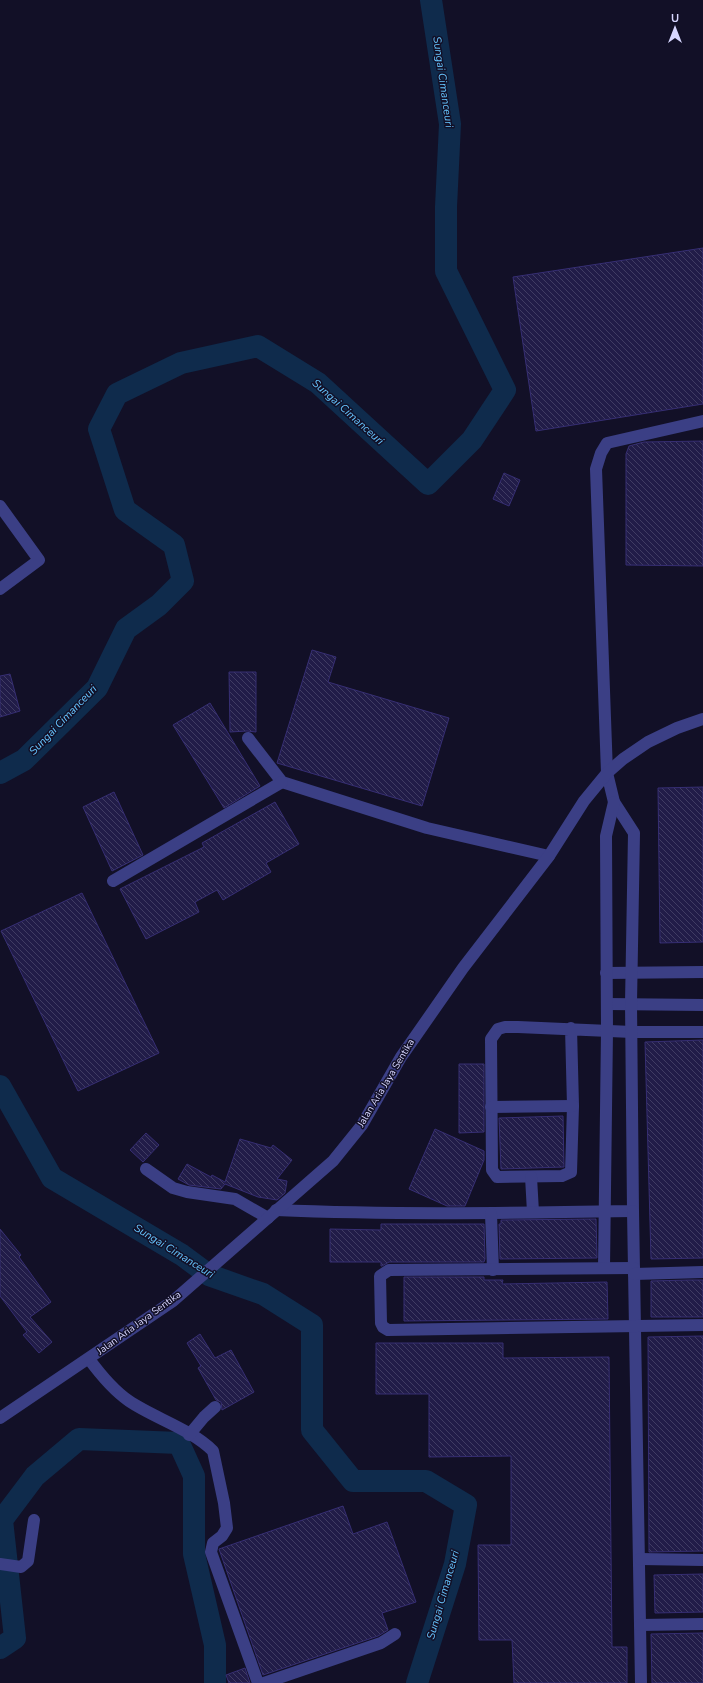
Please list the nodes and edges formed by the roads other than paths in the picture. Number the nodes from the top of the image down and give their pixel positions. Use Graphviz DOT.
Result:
graph roads {
  1 [pos="703,421"];
  2 [pos="0,506"];
  3 [pos="0,589"];
  4 [pos="703,719"];
  5 [pos="248,738"];
  6 [pos="607,773"];
  7 [pos="282,782"];
  8 [pos="614,802"];
  9 [pos="549,856"];
  10 [pos="113,881"];
  11 [pos="703,972"];
  12 [pos="606,973"];
  13 [pos="633,973"];
  14 [pos="632,1003"];
  15 [pos="606,1004"];
  16 [pos="703,1005"];
  17 [pos="571,1028"];
  18 [pos="607,1031"];
  19 [pos="632,1032"];
  20 [pos="703,1032"];
  21 [pos="573,1106"];
  22 [pos="491,1107"];
  23 [pos="146,1169"];
  24 [pos="531,1177"];
  25 [pos="604,1211"];
  26 [pos="633,1211"];
  27 [pos="533,1212"];
  28 [pos="272,1214"];
  29 [pos="491,1214"];
  30 [pos="604,1268"];
  31 [pos="493,1270"];
  32 [pos="634,1271"];
  33 [pos="703,1272"];
  34 [pos="634,1325"];
  35 [pos="703,1325"];
  36 [pos="88,1359"];
  37 [pos="215,1406"];
  38 [pos="2,1414"];
  39 [pos="189,1435"];
  40 [pos="34,1520"];
  41 [pos="640,1559"];
  42 [pos="703,1560"];
  43 [pos="5,1565"];
  44 [pos="703,1624"];
  45 [pos="640,1625"];
  46 [pos="395,1634"];
  47 [pos="258,1683"];
  48 [pos="264,1683"];
  49 [pos="641,1683"];
  1 -- 6 [label="street"];
  2 -- 3 [label="street"];
  4 -- 6 [label="street, Jalan Aria Jaya Sentika"];
  5 -- 7 [label="street"];
  6 -- 8 [label="street"];
  6 -- 9 [label="street, Jalan Aria Jaya Sentika"];
  7 -- 9 [label="street"];
  7 -- 10 [label="street"];
  8 -- 12 [label="street"];
  8 -- 13 [label="street"];
  9 -- 28 [label="street, Jalan Aria Jaya Sentika"];
  11 -- 13 [label="street"];
  12 -- 13 [label="street"];
  12 -- 15 [label="street"];
  13 -- 14 [label="street"];
  14 -- 15 [label="street"];
  14 -- 16 [label="street"];
  14 -- 19 [label="street"];
  15 -- 18 [label="street"];
  17 -- 18 [label="street"];
  17 -- 21 [label="street"];
  17 -- 22 [label="street"];
  18 -- 19 [label="street"];
  18 -- 25 [label="street"];
  19 -- 20 [label="street"];
  19 -- 26 [label="street"];
  21 -- 22 [label="street"];
  21 -- 24 [label="street"];
  22 -- 24 [label="street"];
  23 -- 28 [label="street"];
  24 -- 27 [label="street"];
  25 -- 26 [label="street"];
  25 -- 27 [label="street"];
  25 -- 30 [label="street"];
  26 -- 32 [label="street"];
  27 -- 29 [label="street"];
  28 -- 29 [label="street"];
  28 -- 36 [label="street, Jalan Aria Jaya Sentika"];
  29 -- 31 [label="street"];
  30 -- 31 [label="street"];
  30 -- 32 [label="street"];
  31 -- 34 [label="street"];
  32 -- 33 [label="street"];
  32 -- 34 [label="street"];
  34 -- 35 [label="street"];
  34 -- 41 [label="street"];
  36 -- 38 [label="street, Jalan Aria Jaya Sentika"];
  36 -- 39 [label="street"];
  37 -- 39 [label="street"];
  39 -- 47 [label="street"];
  40 -- 43 [label="street"];
  41 -- 42 [label="street"];
  41 -- 45 [label="street"];
  44 -- 45 [label="street"];
  45 -- 49 [label="street"];
  46 -- 48 [label="street"];
}
